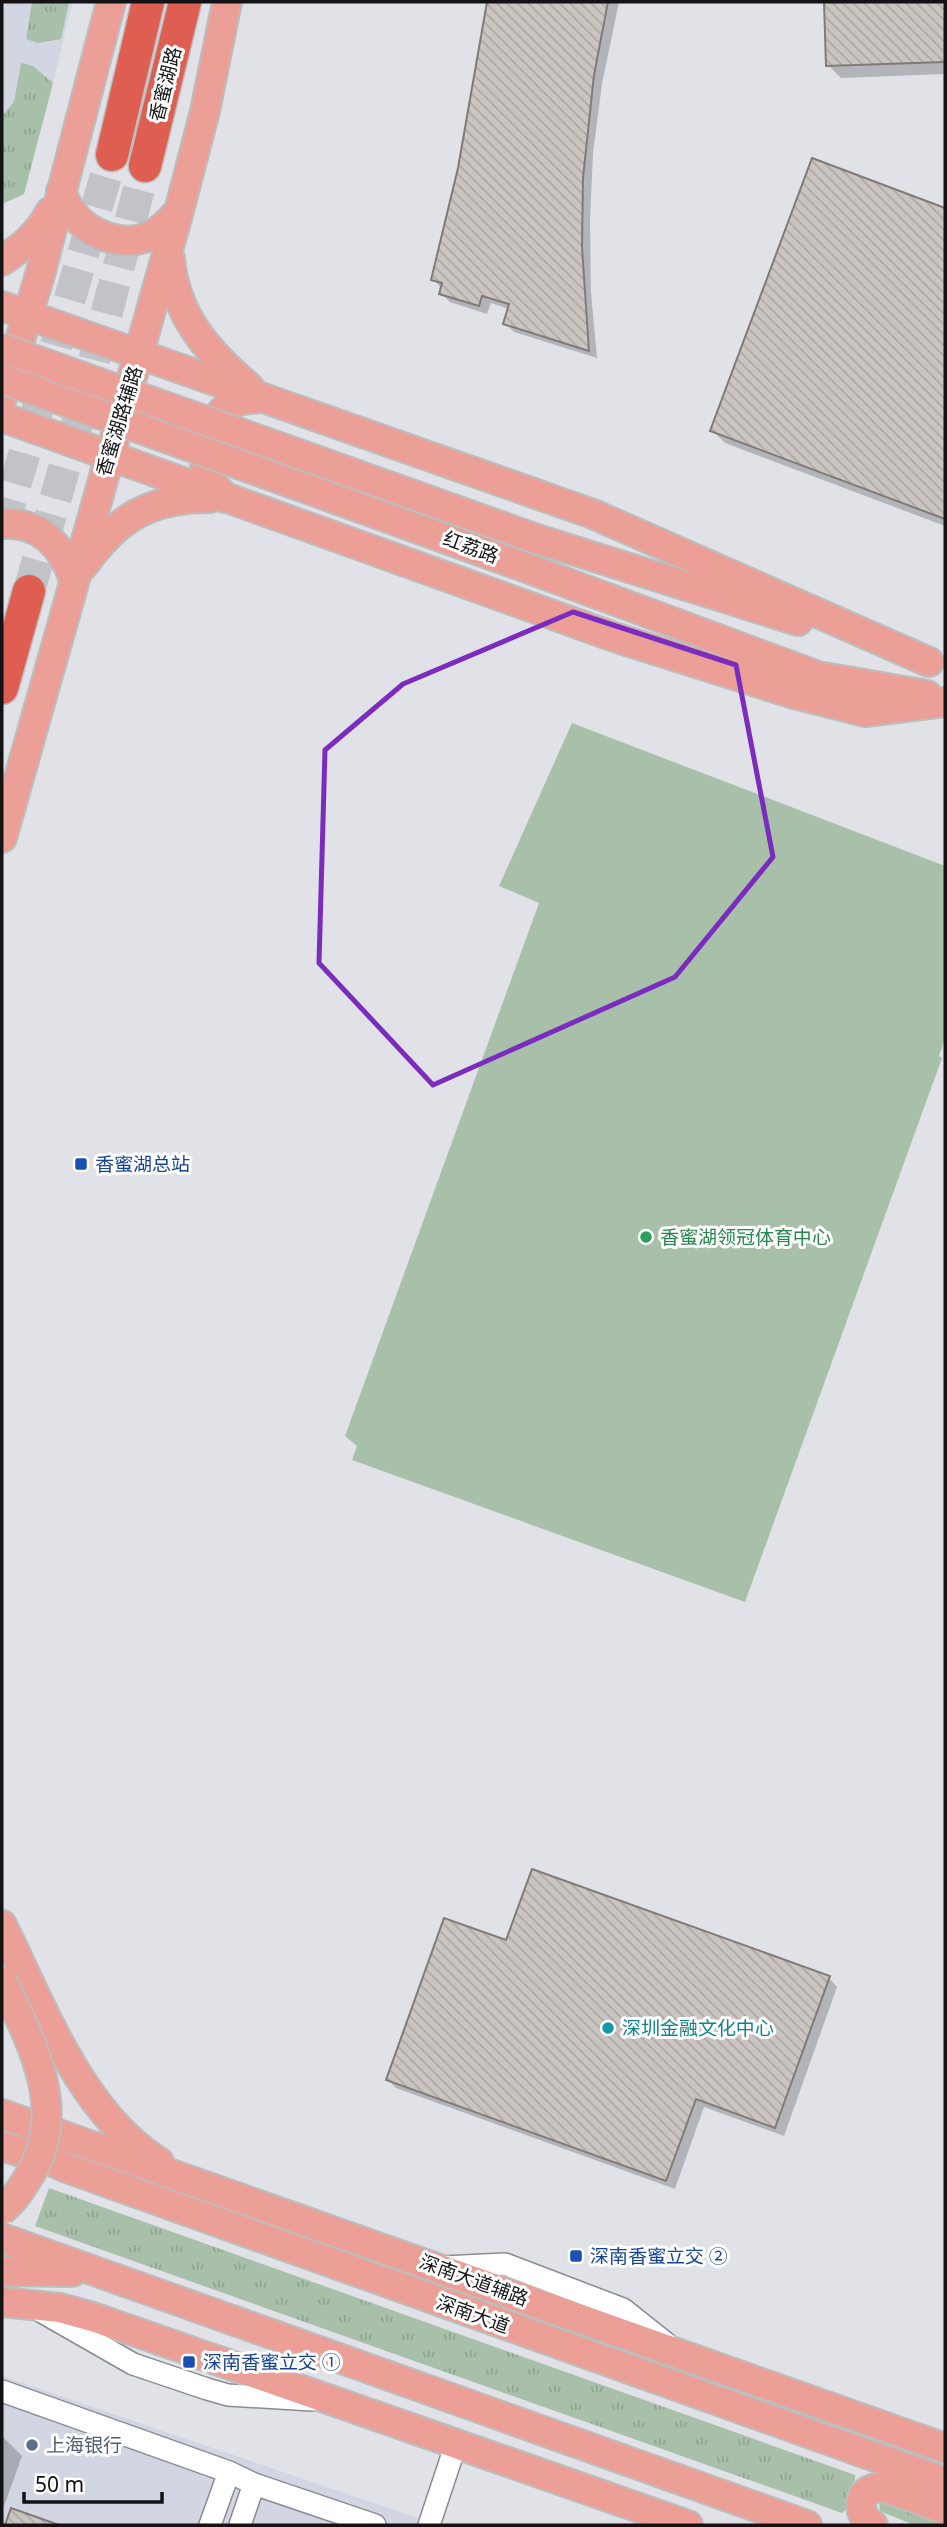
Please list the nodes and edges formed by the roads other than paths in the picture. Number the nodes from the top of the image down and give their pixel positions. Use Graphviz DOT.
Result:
graph roads {
  1 [pos="111,2"];
  2 [pos="148,2"];
  3 [pos="184,2"];
  4 [pos="226,2"];
  5 [pos="112,155"];
  6 [pos="145,166"];
  7 [pos="61,191"];
  8 [pos="179,211"];
  9 [pos="169,248"];
  10 [pos="2,261"];
  11 [pos="15,311"];
  12 [pos="2,348"];
  13 [pos="139,354"];
  14 [pos="2,379"];
  15 [pos="2,398"];
  16 [pos="262,398"];
  17 [pos="2,417"];
  18 [pos="109,456"];
  19 [pos="225,498"];
  20 [pos="2,524"];
  21 [pos="74,579"];
  22 [pos="29,591"];
  23 [pos="937,663"];
  24 [pos="2,688"];
  25 [pos="945,700"];
  26 [pos="2,838"];
  27 [pos="2,1925"];
  28 [pos="2,1981"];
  29 [pos="2,2114"];
  30 [pos="2,2146"];
  31 [pos="210,2188"];
  32 [pos="2,2210"];
  33 [pos="2,2238"];
  34 [pos="439,2267"];
  35 [pos="2,2271"];
  36 [pos="125,2282"];
  37 [pos="14,2303"];
  38 [pos="631,2337"];
  39 [pos="682,2356"];
  40 [pos="2,2391"];
  41 [pos="815,2435"];
  42 [pos="456,2444"];
  43 [pos="945,2448"];
  44 [pos="229,2472"];
  45 [pos="945,2482"];
  46 [pos="254,2484"];
  47 [pos="436,2502"];
  48 [pos="945,2509"];
  49 [pos="640,2515"];
  50 [pos="210,2525"];
  51 [pos="240,2525"];
  52 [pos="375,2525"];
  53 [pos="429,2525"];
  54 [pos="442,2525"];
  55 [pos="688,2525"];
  56 [pos="807,2525"];
  57 [pos="873,2525"];
  1 -- 7 [label="main road"];
  2 -- 5 [label="highway, 香蜜湖路"];
  3 -- 6 [label="highway, 香蜜湖路"];
  4 -- 8 [label="main road, 香蜜湖路辅路"];
  7 -- 8 [label="main road"];
  7 -- 10 [label="main road"];
  7 -- 11 [label="main road"];
  8 -- 9 [label="main road, 香蜜湖路辅路"];
  9 -- 13 [label="main road, 香蜜湖路辅路"];
  9 -- 16 [label="main road"];
  11 -- 13 [label="main road, 红荔路"];
  11 -- 15 [label="main road"];
  12 -- 23 [label="main road, 红荔路, bridge"];
  13 -- 16 [label="main road, 红荔路"];
  13 -- 18 [label="main road, 香蜜湖路辅路"];
  14 -- 25 [label="main road, 红荔路, bridge"];
  16 -- 19 [label="main road"];
  16 -- 23 [label="main road, 红荔路"];
  17 -- 18 [label="main road, 红荔路"];
  18 -- 19 [label="main road, 红荔路"];
  18 -- 21 [label="main road, 香蜜湖路辅路"];
  19 -- 21 [label="main road"];
  19 -- 25 [label="main road, 红荔路"];
  20 -- 21 [label="main road"];
  21 -- 26 [label="main road, 香蜜湖路辅路"];
  22 -- 24 [label="highway"];
  27 -- 31 [label="main road"];
  28 -- 32 [label="main road, bridge"];
  29 -- 31 [label="main road, 深南大道辅路"];
  30 -- 41 [label="main road, 深南大道"];
  31 -- 34 [label="main road, 深南大道辅路"];
  33 -- 36 [label="main road"];
  34 -- 38 [label="main road, 深南大道辅路"];
  34 -- 39 [label="lane"];
  35 -- 36 [label="main road"];
  36 -- 56 [label="main road"];
  37 -- 42 [label="main road"];
  38 -- 39 [label="main road, 深南大道辅路"];
  38 -- 41 [label="main road"];
  39 -- 43 [label="main road, 深南大道辅路"];
  40 -- 44 [label="lane"];
  41 -- 45 [label="main road, 深南大道"];
  42 -- 47 [label="lane"];
  42 -- 49 [label="main road"];
  44 -- 46 [label="lane"];
  44 -- 50 [label="lane"];
  46 -- 51 [label="lane"];
  46 -- 52 [label="lane"];
  47 -- 53 [label="lane"];
  47 -- 54 [label="lane"];
  48 -- 57 [label="main road"];
  49 -- 55 [label="main road"];
}
